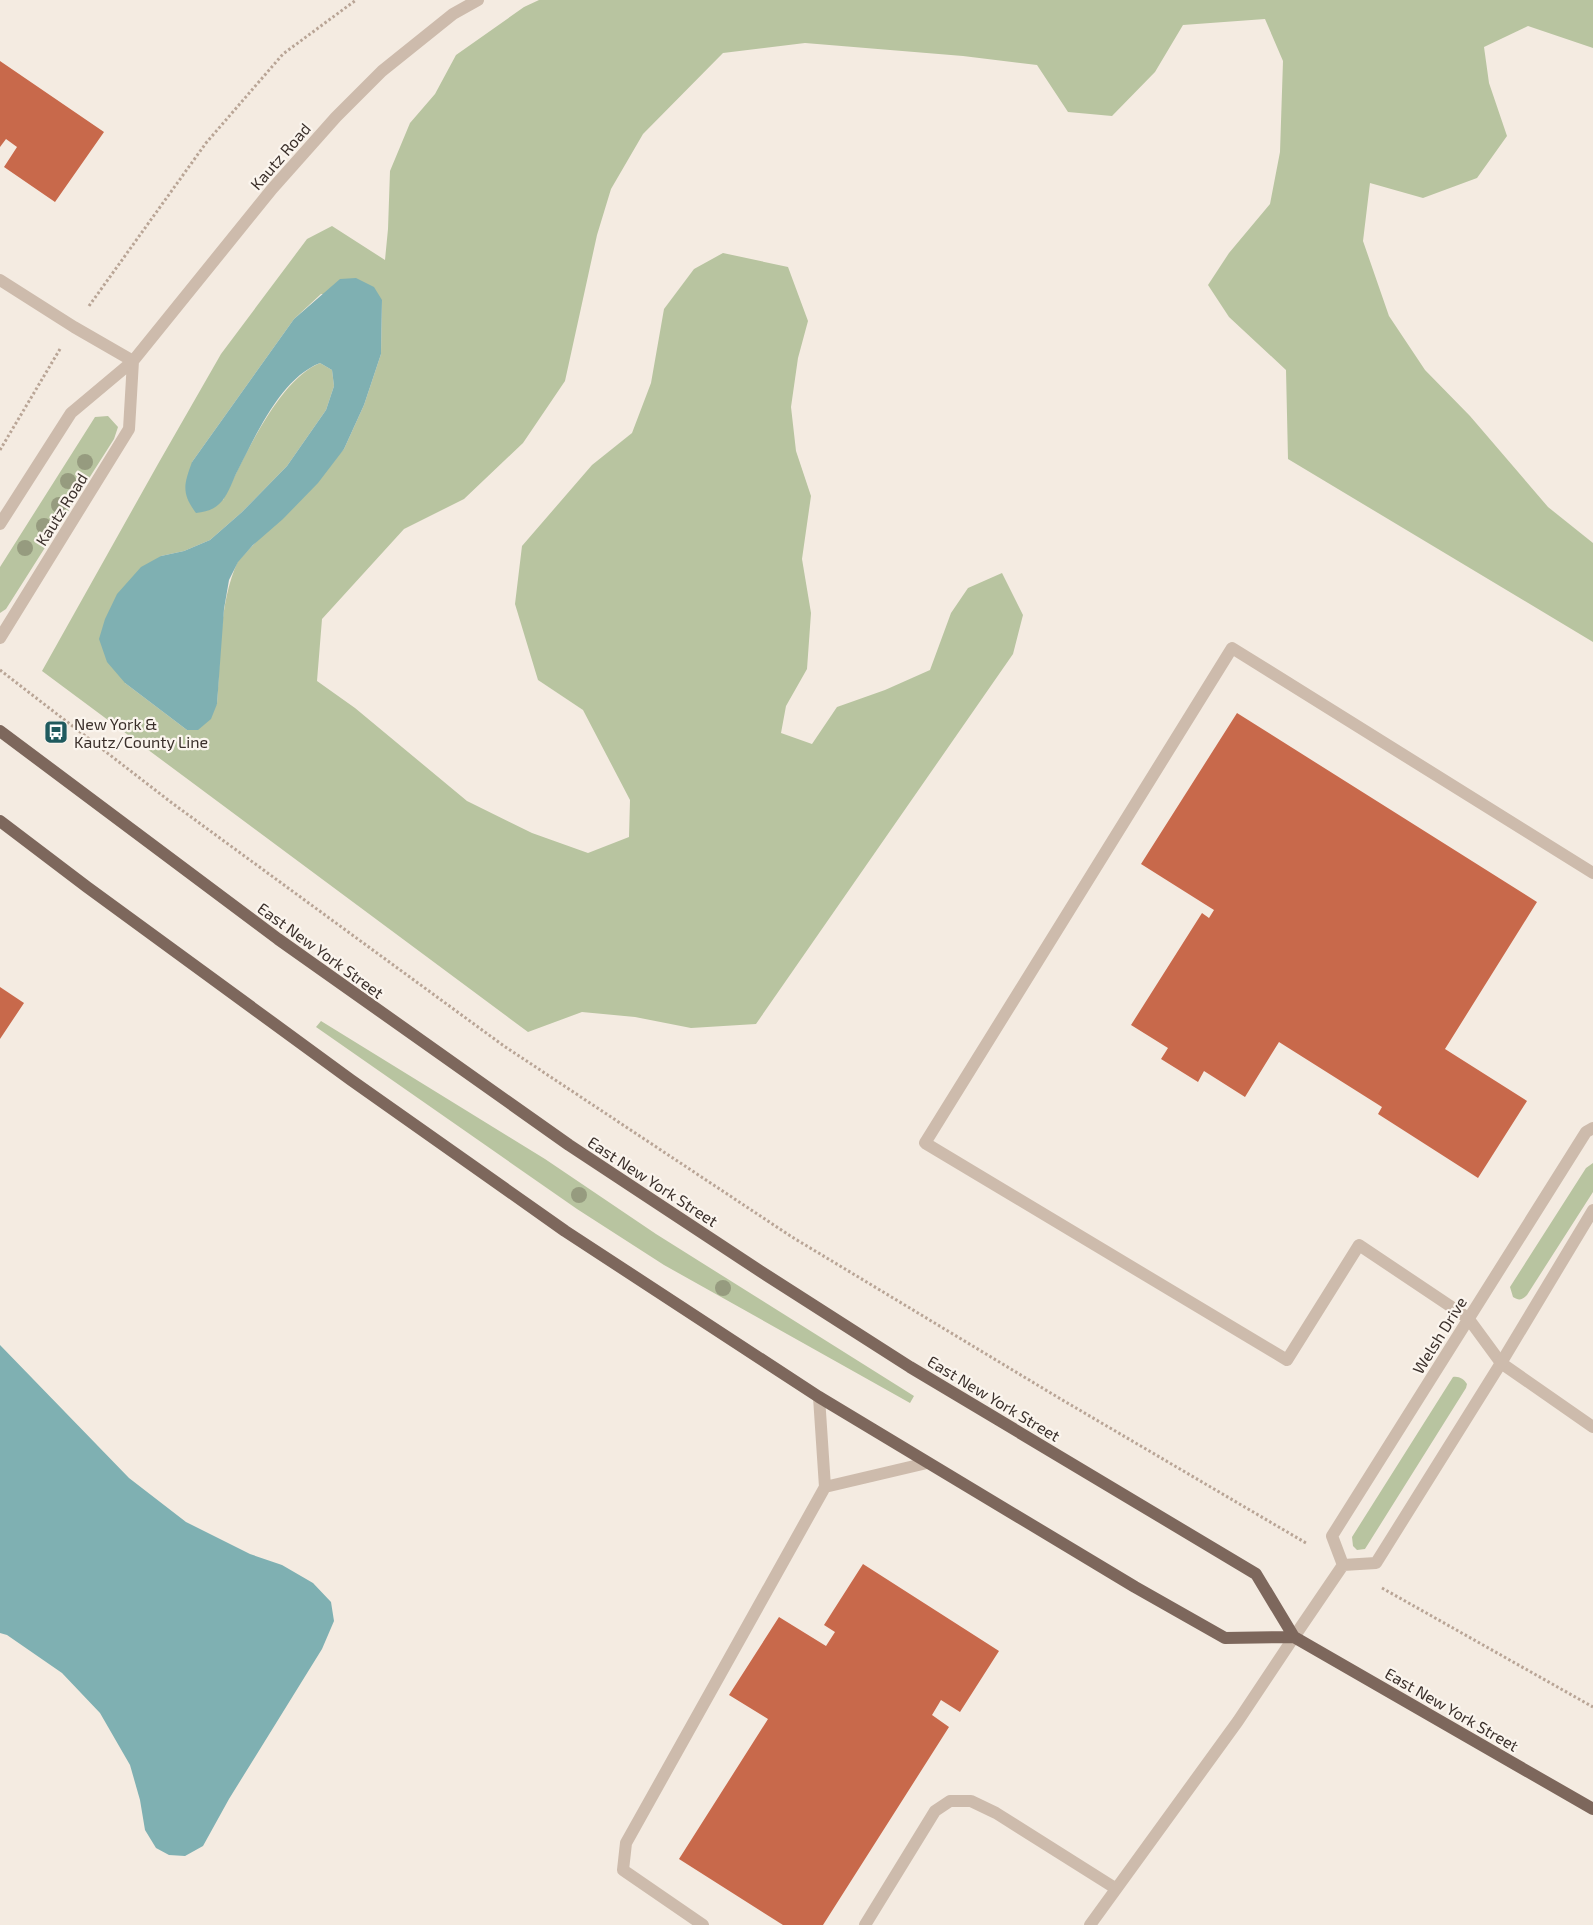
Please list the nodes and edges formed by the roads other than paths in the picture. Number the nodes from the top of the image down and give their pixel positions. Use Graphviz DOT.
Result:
graph roads {
  1 [pos="478,0"];
  2 [pos="0,280"];
  3 [pos="133,362"];
  4 [pos="0,524"];
  5 [pos="0,638"];
  6 [pos="0,731"];
  7 [pos="0,820"];
  8 [pos="1593,873"];
  9 [pos="1593,1128"];
  10 [pos="1593,1210"];
  11 [pos="1468,1318"];
  12 [pos="1501,1364"];
  13 [pos="819,1397"];
  14 [pos="1593,1427"];
  15 [pos="928,1463"];
  16 [pos="825,1487"];
  17 [pos="1343,1565"];
  18 [pos="1294,1637"];
  19 [pos="1593,1809"];
  20 [pos="1115,1888"];
  21 [pos="703,1925"];
  22 [pos="865,1925"];
  23 [pos="1090,1925"];
  1 -- 3 [label="street, Kautz Road"];
  2 -- 3 [label="street"];
  3 -- 4 [label="street, Kautz Road"];
  3 -- 5 [label="street, Kautz Road"];
  6 -- 18 [label="main road, East New York Street"];
  7 -- 13 [label="main road"];
  8 -- 11 [label="street"];
  9 -- 11 [label="street, Welsh Drive"];
  10 -- 12 [label="street"];
  11 -- 12 [label="street"];
  11 -- 17 [label="street, Welsh Drive"];
  12 -- 14 [label="street"];
  12 -- 17 [label="street"];
  13 -- 15 [label="main road"];
  13 -- 16 [label="street"];
  15 -- 16 [label="street"];
  15 -- 18 [label="main road"];
  16 -- 21 [label="street"];
  17 -- 18 [label="street"];
  18 -- 19 [label="main road, East New York Street"];
  18 -- 20 [label="street"];
  20 -- 22 [label="street"];
  20 -- 23 [label="street"];
}
